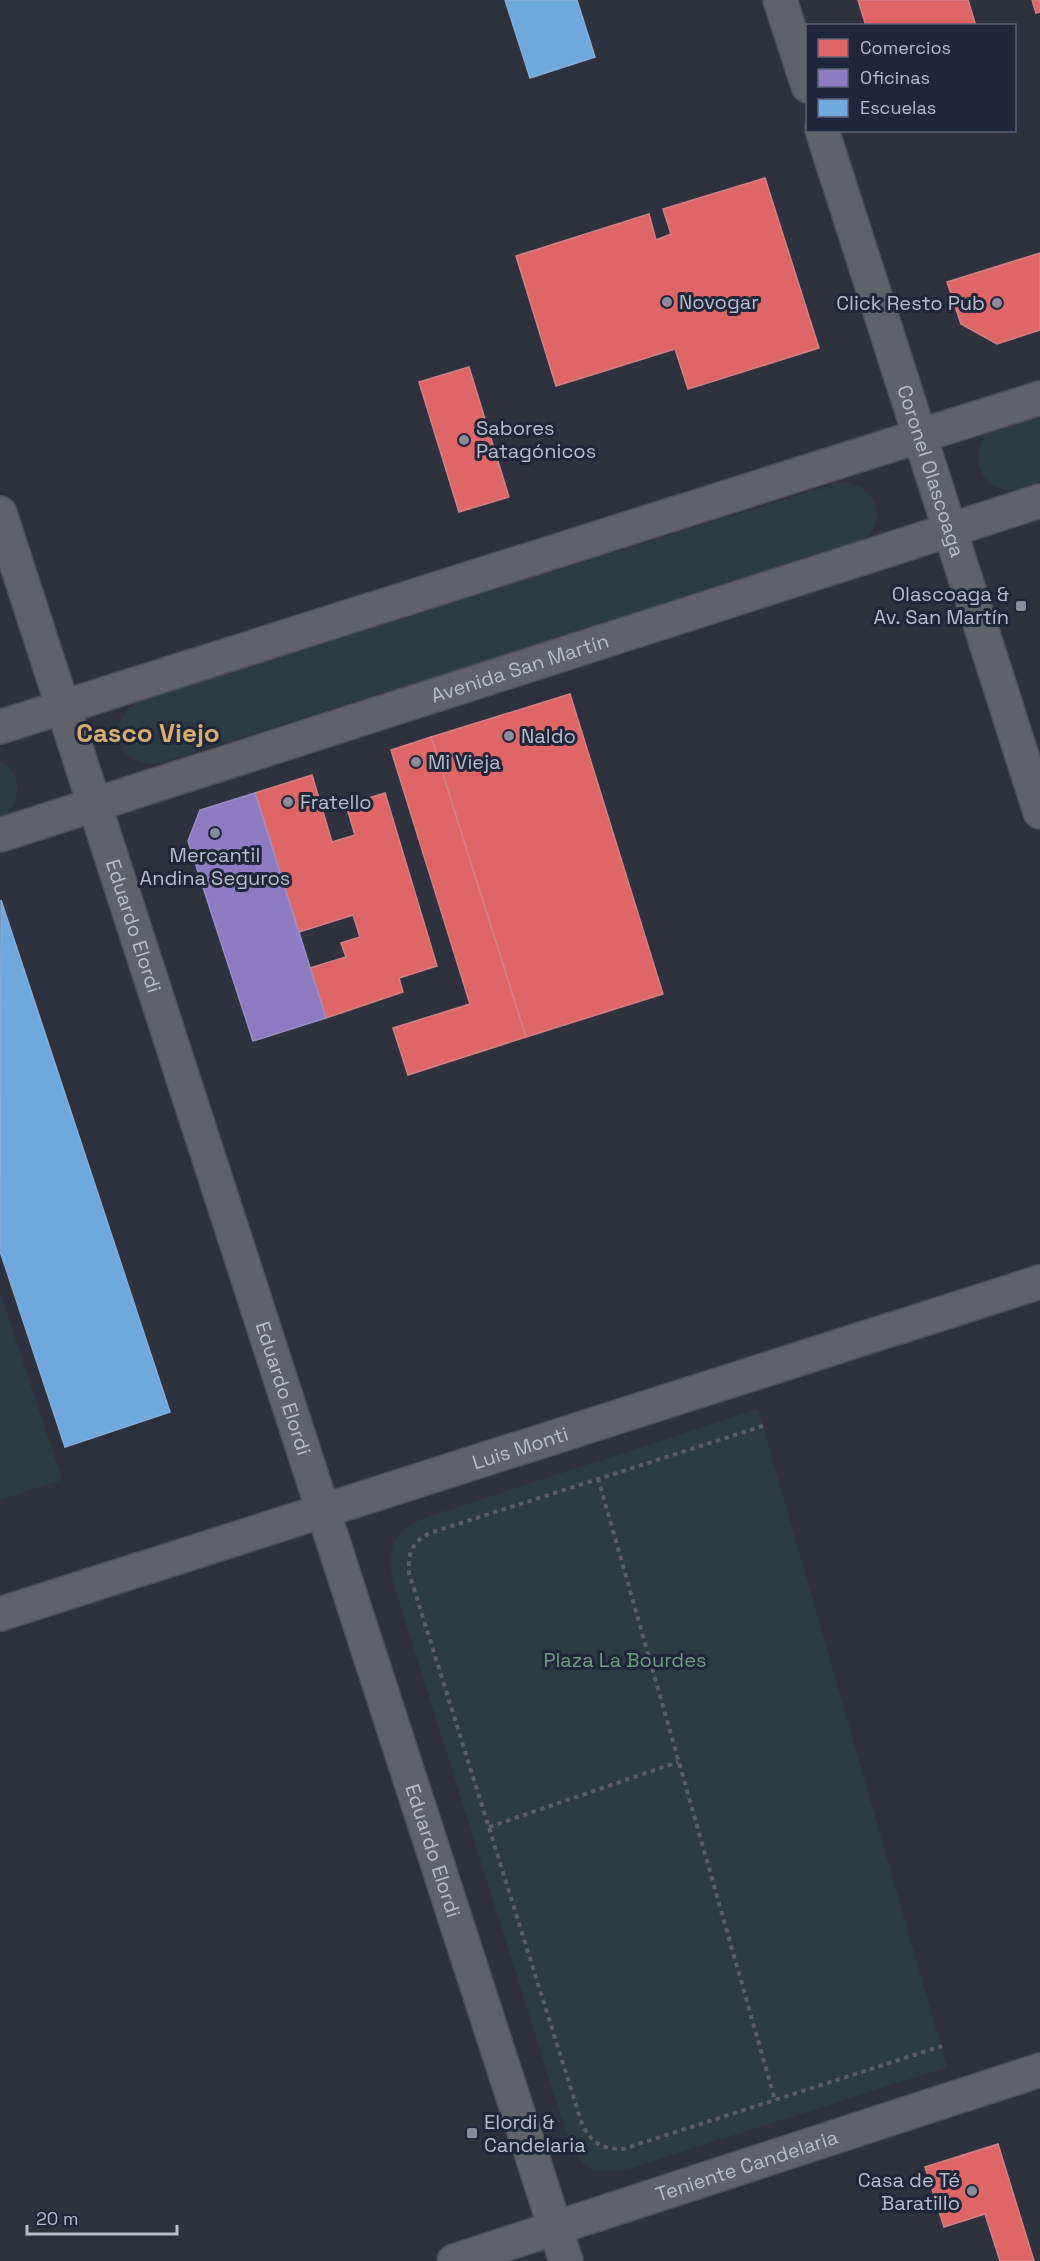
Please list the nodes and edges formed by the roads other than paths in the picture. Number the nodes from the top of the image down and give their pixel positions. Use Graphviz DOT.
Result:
graph roads {
  1 [pos="780,0"];
  2 [pos="806,83"];
  3 [pos="823,132"];
  4 [pos="1040,398"];
  5 [pos="920,436"];
  6 [pos="1040,501"];
  7 [pos="0,513"];
  8 [pos="950,530"];
  9 [pos="63,707"];
  10 [pos="0,728"];
  11 [pos="94,805"];
  12 [pos="1040,812"];
  13 [pos="0,835"];
  14 [pos="1040,1282"];
  15 [pos="323,1510"];
  16 [pos="0,1614"];
  17 [pos="1040,2070"];
  18 [pos="555,2228"];
  19 [pos="454,2261"];
  20 [pos="566,2261"];
  1 -- 2 [label="street"];
  3 -- 5 [label="street, Coronel Olascoaga"];
  4 -- 5 [label="street"];
  5 -- 8 [label="street, Coronel Olascoaga"];
  5 -- 9 [label="street"];
  6 -- 8 [label="street, Avenida San Martín"];
  7 -- 9 [label="street, Eduardo Elordi"];
  8 -- 11 [label="street, Avenida San Martín"];
  8 -- 12 [label="street, Coronel Olascoaga"];
  9 -- 10 [label="street"];
  9 -- 11 [label="street, Eduardo Elordi"];
  11 -- 13 [label="street, Avenida San Martín"];
  11 -- 15 [label="street, Eduardo Elordi"];
  14 -- 15 [label="street, Luis Monti"];
  15 -- 16 [label="street, Luis Monti"];
  15 -- 18 [label="street, Eduardo Elordi"];
  17 -- 18 [label="street, Teniente Candelaria"];
  18 -- 19 [label="street, Teniente Candelaria"];
  18 -- 20 [label="street, Eduardo Elordi"];
}
